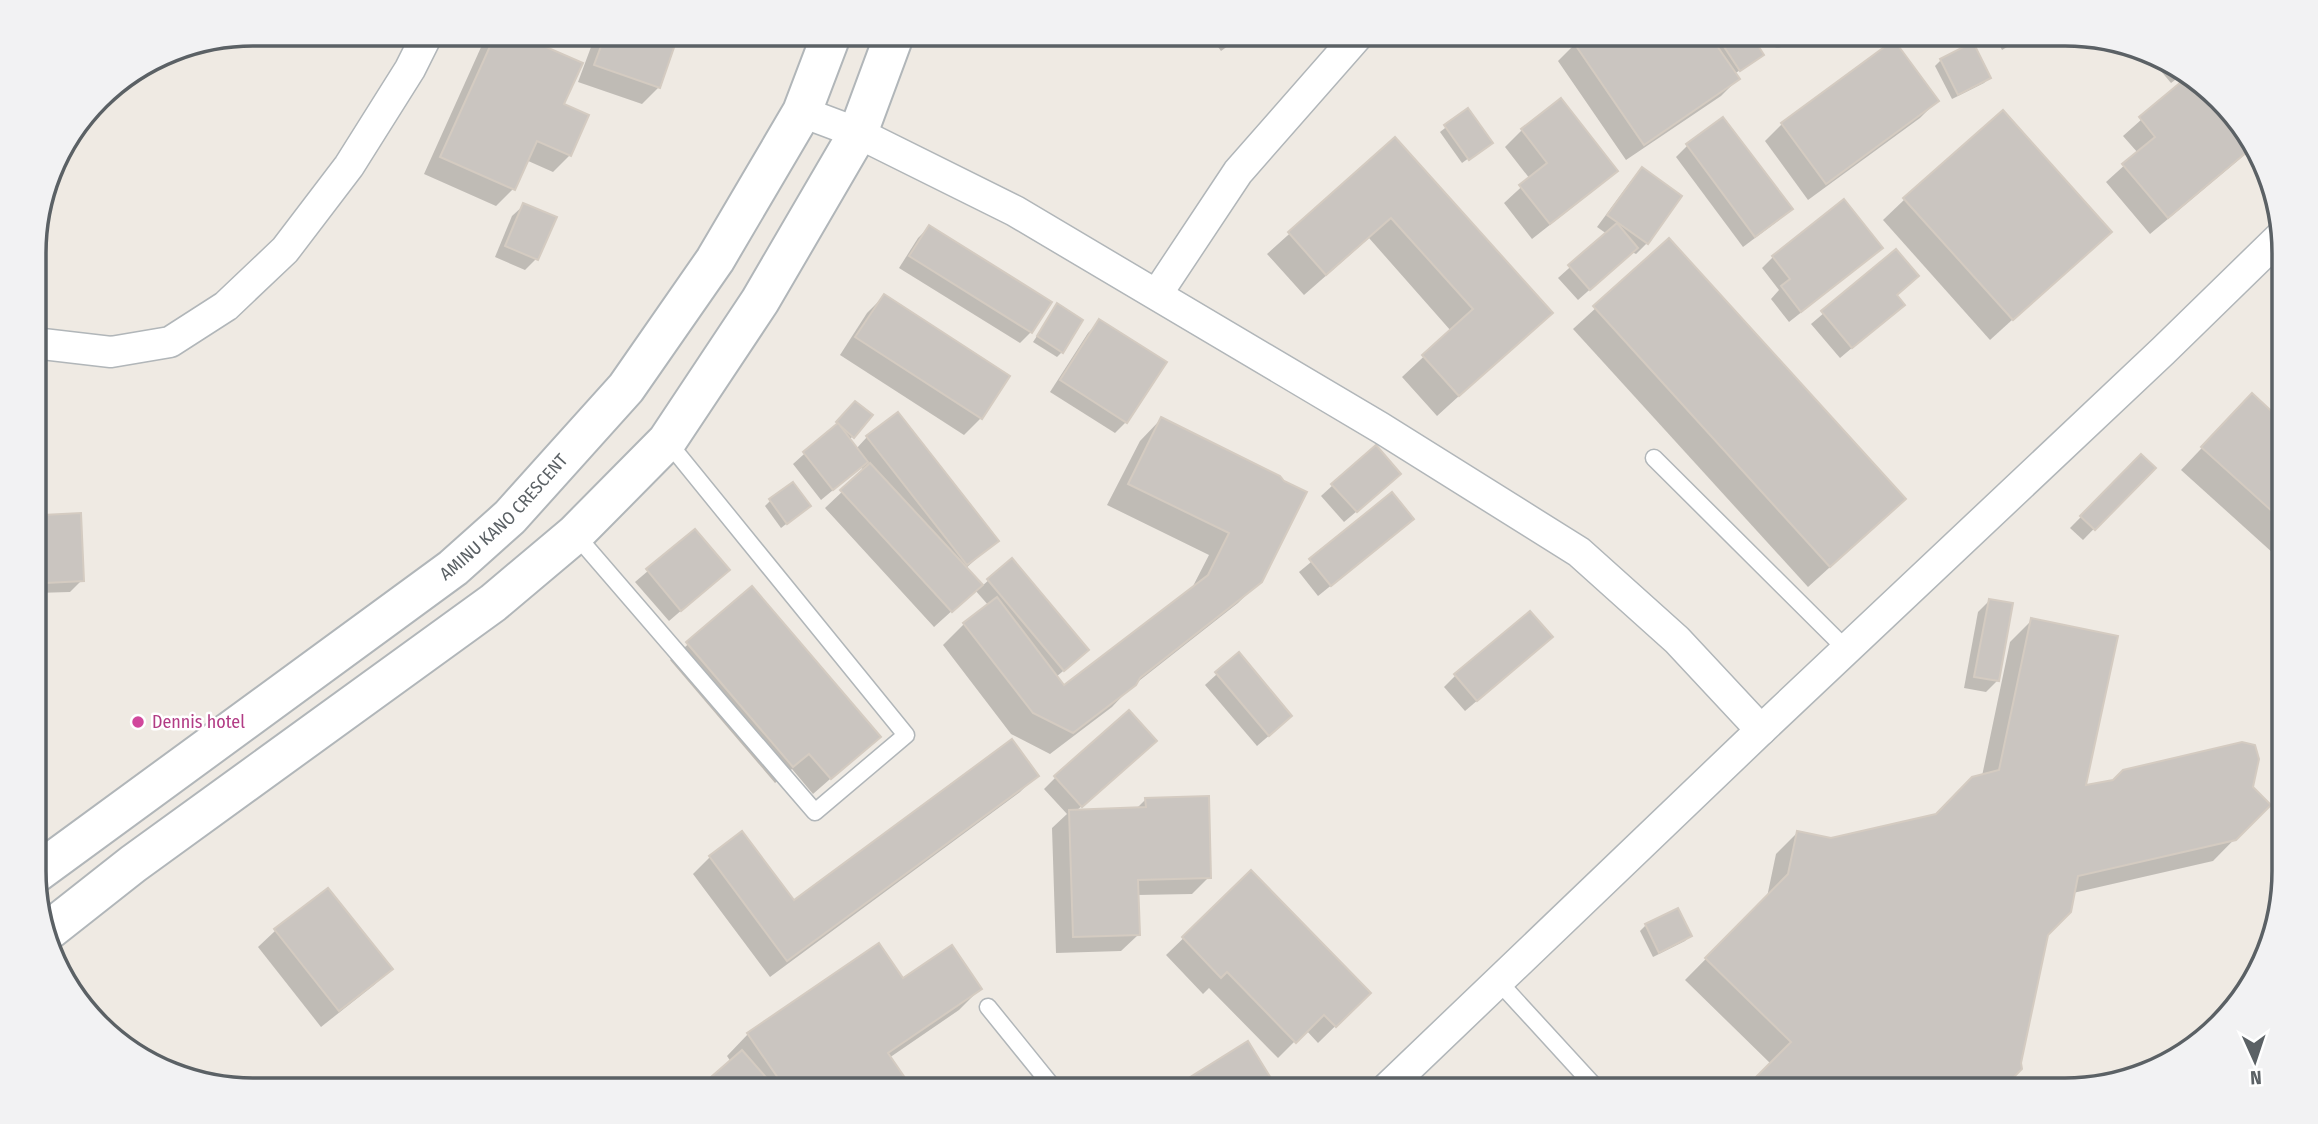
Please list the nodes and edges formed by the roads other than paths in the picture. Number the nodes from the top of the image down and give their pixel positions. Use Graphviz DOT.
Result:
graph roads {
  1 [pos="422,46"];
  2 [pos="827,46"];
  3 [pos="890,46"];
  4 [pos="1345,46"];
  5 [pos="802,112"];
  6 [pos="858,132"];
  7 [pos="2272,245"];
  8 [pos="1157,294"];
  9 [pos="46,344"];
  10 [pos="667,441"];
  11 [pos="1654,458"];
  12 [pos="575,534"];
  13 [pos="1847,650"];
  14 [pos="1761,730"];
  15 [pos="46,866"];
  16 [pos="54,927"];
  17 [pos="1499,982"];
  18 [pos="988,1007"];
  19 [pos="1045,1078"];
  20 [pos="1398,1078"];
  21 [pos="1587,1078"];
  1 -- 9 [label="street"];
  2 -- 5 [label="street, AMINU KANO CRESCENT"];
  3 -- 6 [label="street"];
  4 -- 8 [label="street"];
  5 -- 6 [label="street"];
  5 -- 15 [label="street, AMINU KANO CRESCENT"];
  6 -- 8 [label="street"];
  6 -- 10 [label="street"];
  7 -- 13 [label="street"];
  8 -- 14 [label="street"];
  10 -- 12 [label="street"];
  10 -- 12 [label="lane"];
  11 -- 13 [label="lane"];
  12 -- 16 [label="street"];
  13 -- 14 [label="street"];
  14 -- 17 [label="street"];
  17 -- 20 [label="street"];
  17 -- 21 [label="lane"];
  18 -- 19 [label="lane"];
}
